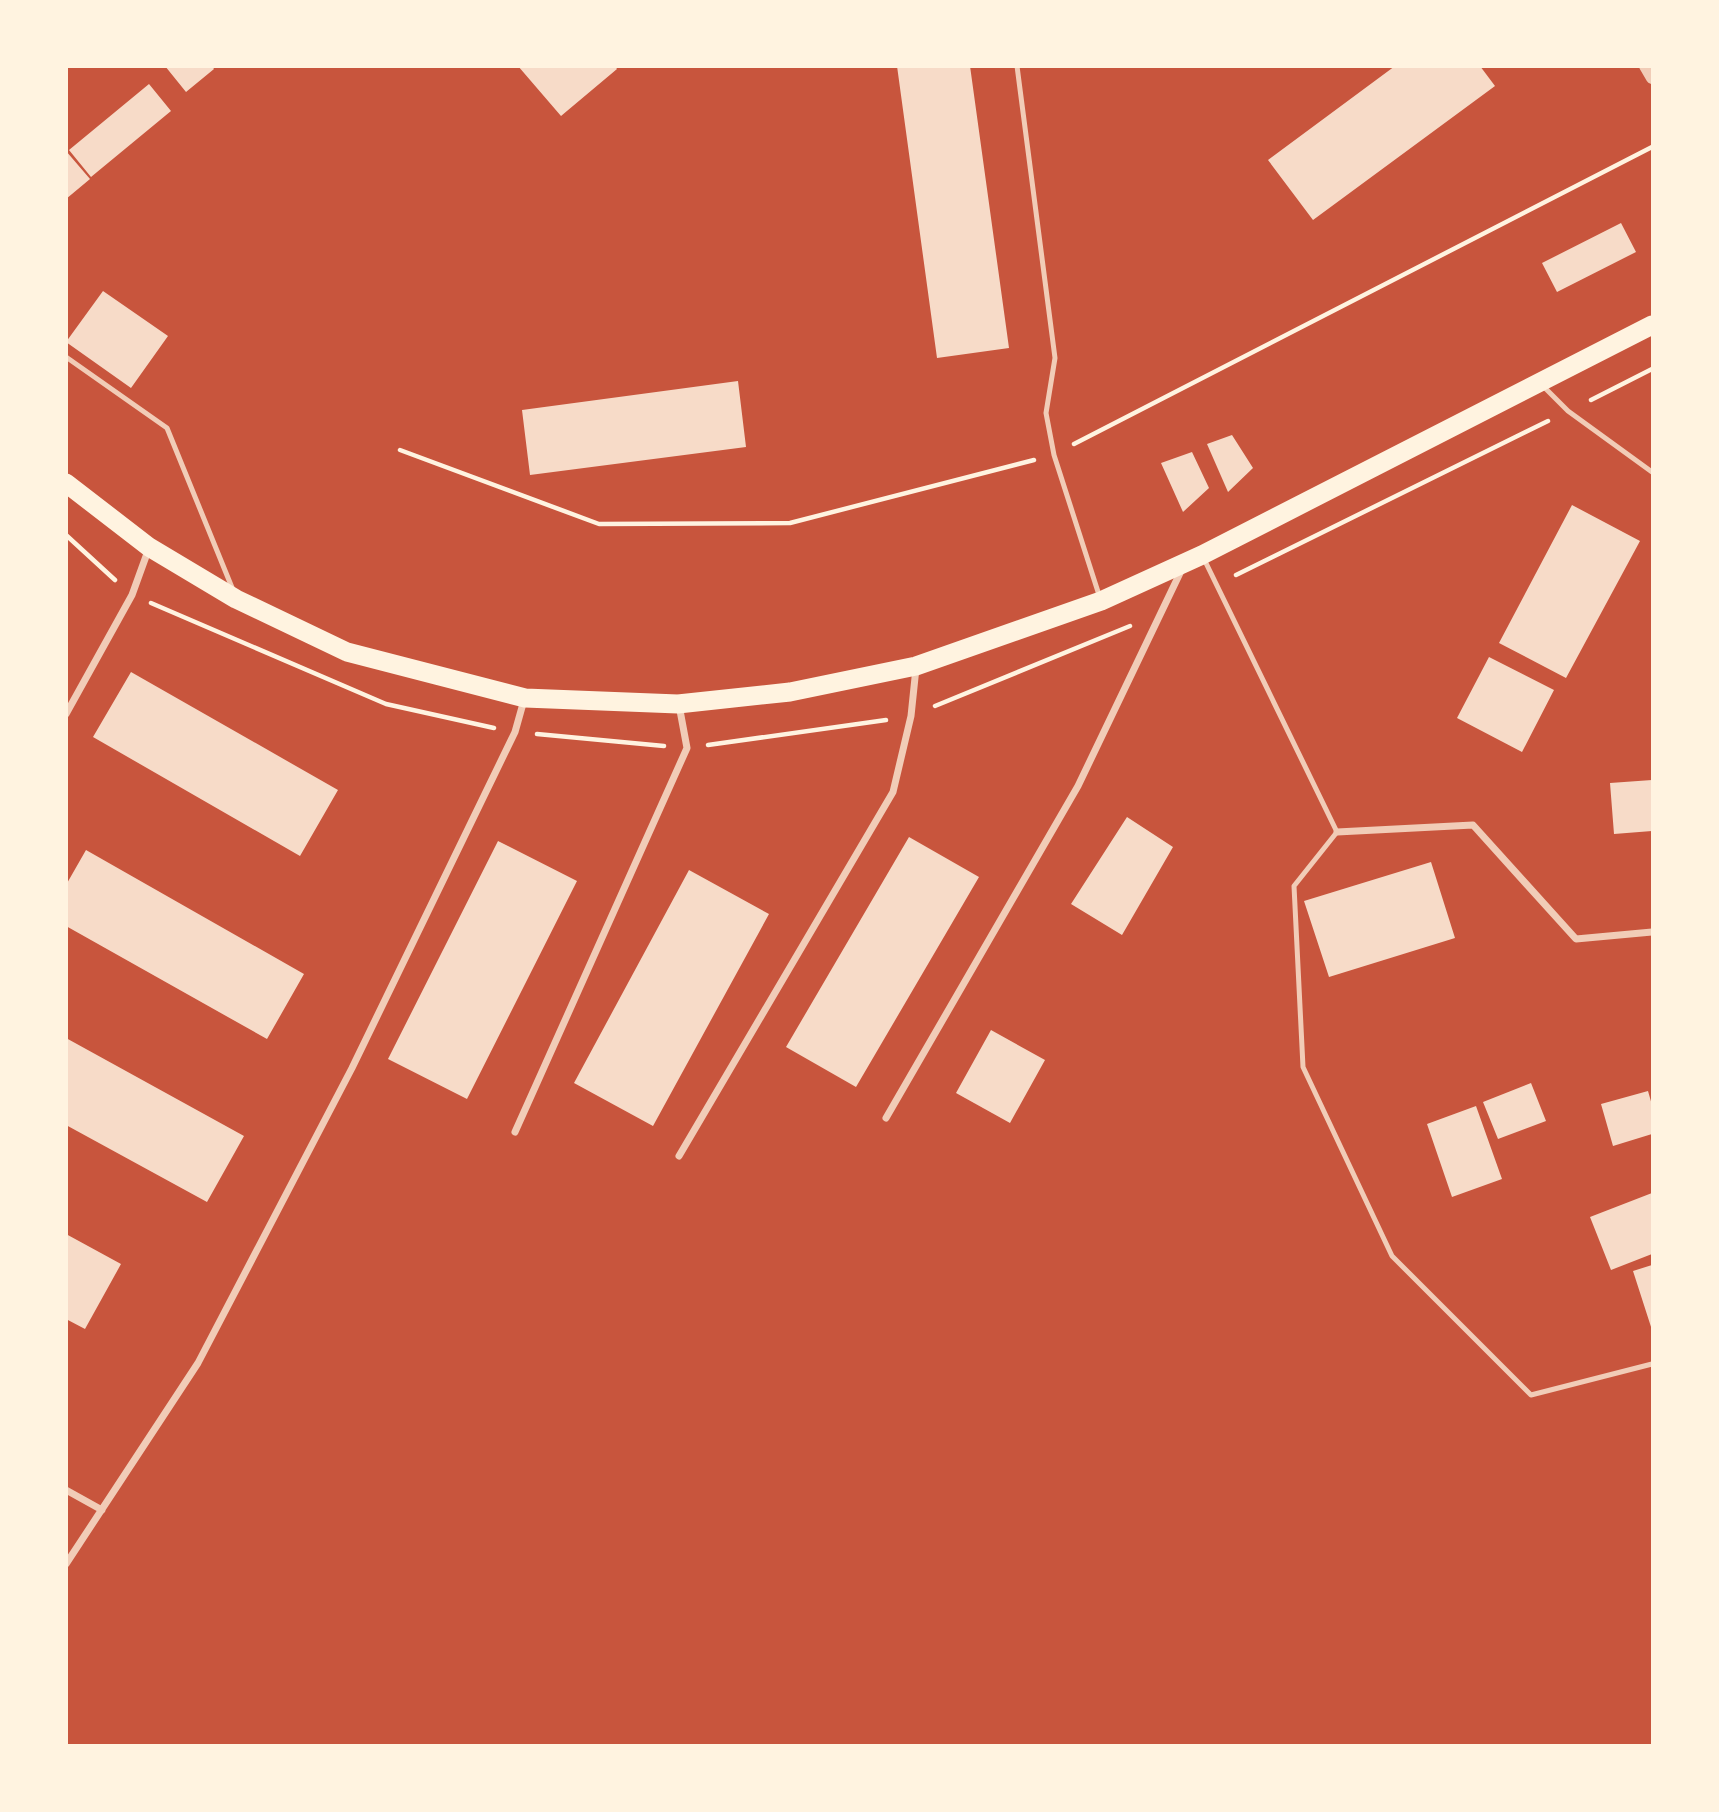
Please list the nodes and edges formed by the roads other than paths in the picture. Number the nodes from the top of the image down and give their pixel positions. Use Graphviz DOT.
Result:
graph roads {
  1 [pos="1017,66"];
  2 [pos="1645,66"];
  3 [pos="1653,78"];
  4 [pos="1653,325"];
  5 [pos="66,357"];
  6 [pos="1540,383"];
  7 [pos="1653,472"];
  8 [pos="66,483"];
  9 [pos="149,547"];
  10 [pos="1193,560"];
  11 [pos="236,599"];
  12 [pos="1101,601"];
  13 [pos="916,666"];
  14 [pos="525,698"];
  15 [pos="678,704"];
  16 [pos="66,714"];
  17 [pos="1337,832"];
  18 [pos="1653,932"];
  19 [pos="886,1118"];
  20 [pos="515,1132"];
  21 [pos="679,1156"];
  22 [pos="1653,1364"];
  23 [pos="66,1490"];
  24 [pos="102,1510"];
  25 [pos="66,1564"];
  1 -- 12 [label="lane"];
  2 -- 3 [label="street"];
  4 -- 6 [label="highway"];
  5 -- 11 [label="lane"];
  6 -- 7 [label="lane"];
  6 -- 10 [label="highway"];
  8 -- 9 [label="highway"];
  9 -- 11 [label="highway"];
  9 -- 16 [label="street"];
  10 -- 12 [label="highway"];
  10 -- 17 [label="lane"];
  10 -- 19 [label="street"];
  11 -- 14 [label="highway"];
  12 -- 13 [label="highway"];
  13 -- 15 [label="highway"];
  13 -- 21 [label="street"];
  14 -- 15 [label="highway"];
  14 -- 24 [label="street"];
  15 -- 20 [label="street"];
  17 -- 18 [label="street"];
  17 -- 22 [label="lane"];
  23 -- 24 [label="street"];
  24 -- 25 [label="street"];
}
